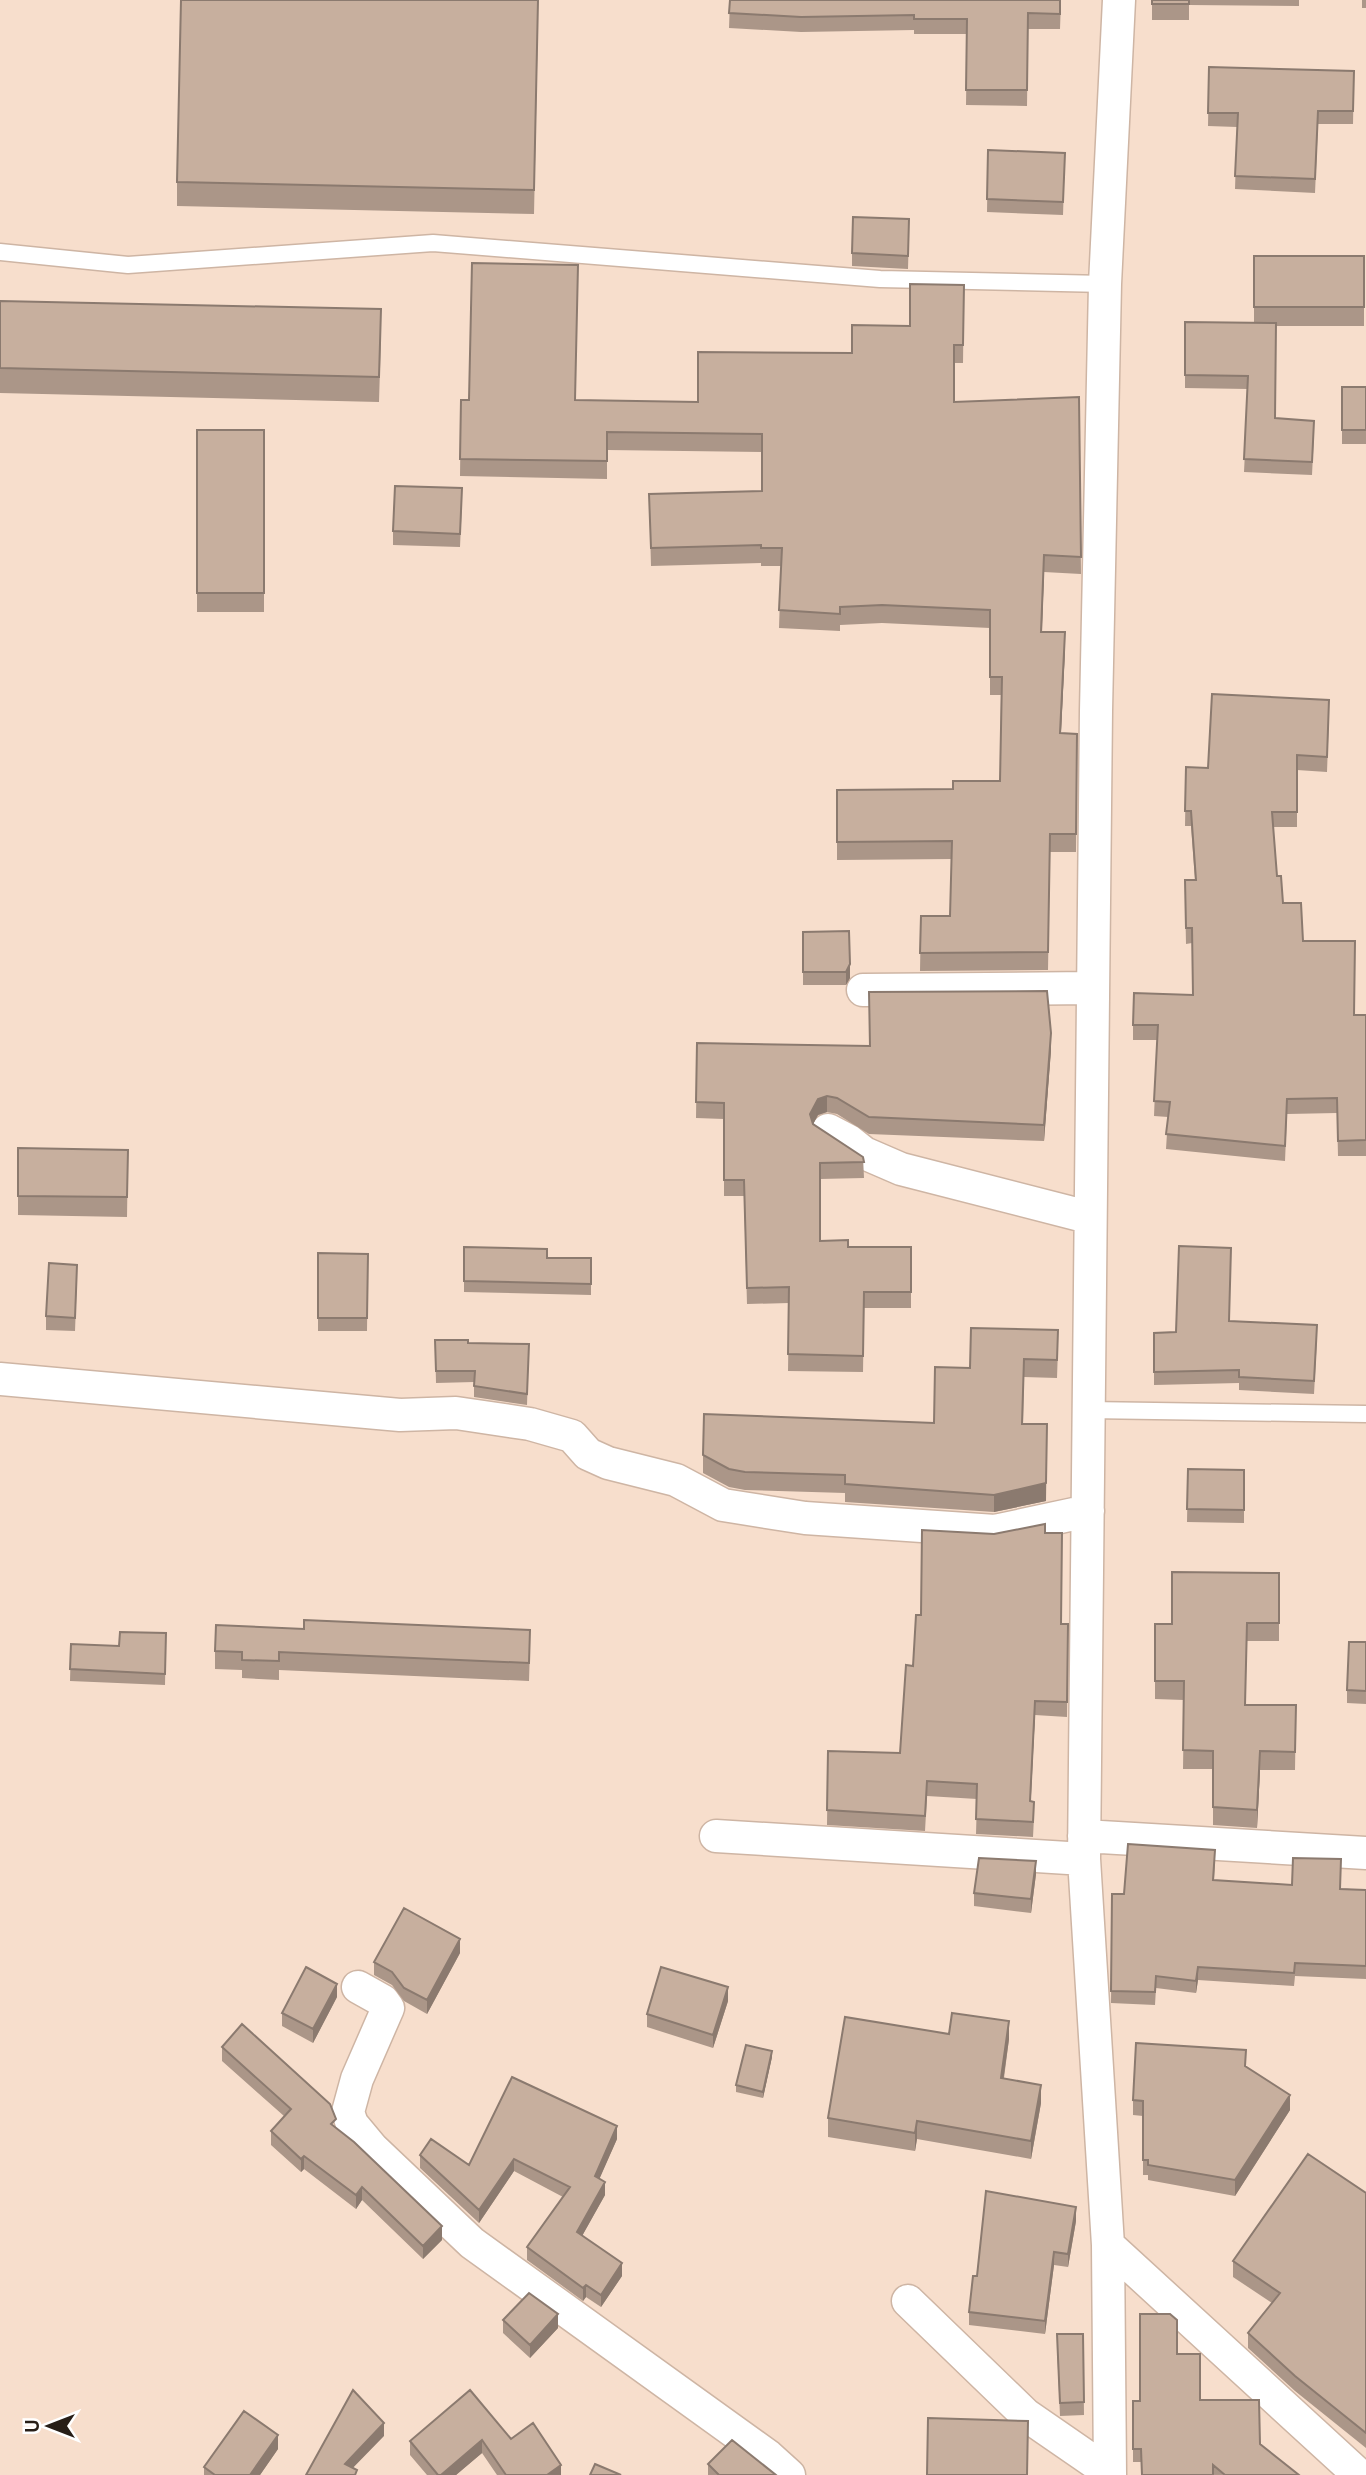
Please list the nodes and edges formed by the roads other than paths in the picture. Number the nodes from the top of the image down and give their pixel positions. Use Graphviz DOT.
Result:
graph roads {
  1 [pos="1119,0"];
  2 [pos="0,252"];
  3 [pos="1105,284"];
  4 [pos="1092,988"];
  5 [pos="863,990"];
  6 [pos="828,1130"];
  7 [pos="1088,1217"];
  8 [pos="0,1379"];
  9 [pos="1088,1410"];
  10 [pos="1366,1414"];
  11 [pos="1088,1511"];
  12 [pos="716,1836"];
  13 [pos="1084,1847"];
  14 [pos="1366,1853"];
  15 [pos="358,1987"];
  16 [pos="1108,2245"];
  17 [pos="908,2301"];
  18 [pos="1110,2474"];
  19 [pos="789,2475"];
  20 [pos="1359,2475"];
  1 -- 3 [label="street"];
  2 -- 3 [label="lane"];
  3 -- 4 [label="street"];
  4 -- 5 [label="street"];
  4 -- 7 [label="street"];
  6 -- 7 [label="street"];
  7 -- 9 [label="street"];
  8 -- 11 [label="street"];
  9 -- 10 [label="lane"];
  9 -- 11 [label="street"];
  11 -- 13 [label="street"];
  12 -- 13 [label="street"];
  13 -- 14 [label="street"];
  13 -- 16 [label="street"];
  15 -- 19 [label="street"];
  16 -- 18 [label="street"];
  16 -- 20 [label="street"];
  17 -- 18 [label="street"];
}
